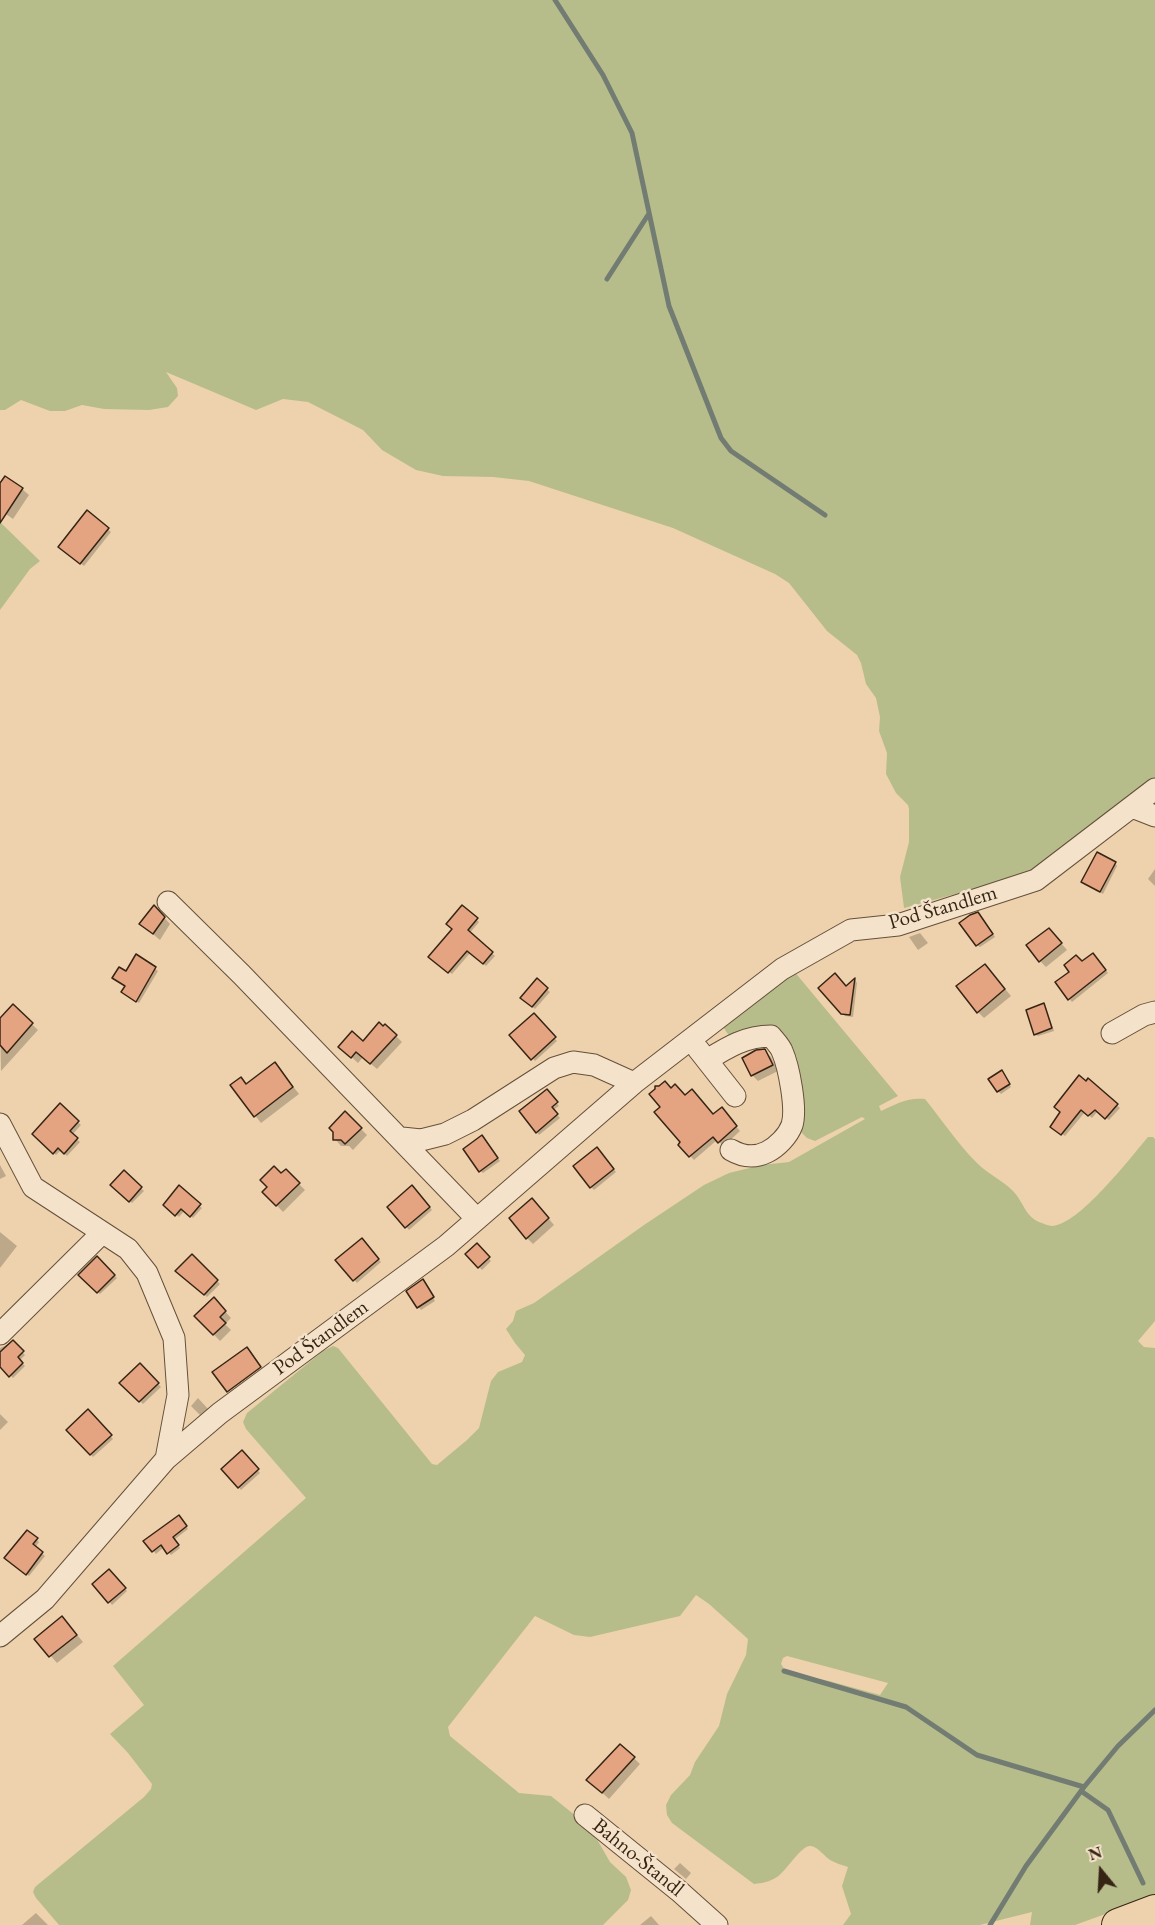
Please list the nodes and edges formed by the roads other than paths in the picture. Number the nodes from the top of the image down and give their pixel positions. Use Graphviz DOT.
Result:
graph roads {
  1 [pos="1155,789"];
  2 [pos="1132,807"];
  3 [pos="1155,816"];
  4 [pos="168,902"];
  5 [pos="1155,1012"];
  6 [pos="1112,1033"];
  7 [pos="691,1039"];
  8 [pos="707,1060"];
  9 [pos="634,1083"];
  10 [pos="735,1096"];
  11 [pos="0,1124"];
  12 [pos="402,1138"];
  13 [pos="731,1150"];
  14 [pos="477,1219"];
  15 [pos="102,1233"];
  16 [pos="0,1334"];
  17 [pos="166,1459"];
  18 [pos="0,1636"];
  19 [pos="585,1815"];
  20 [pos="1155,1911"];
  21 [pos="717,1925"];
  22 [pos="1118,1925"];
  1 -- 2 [label="street, Pod Štandlem"];
  2 -- 3 [label="street"];
  2 -- 7 [label="street, Pod Štandlem"];
  4 -- 12 [label="street"];
  5 -- 6 [label="street"];
  7 -- 8 [label="street"];
  7 -- 9 [label="street, Pod Štandlem"];
  8 -- 10 [label="street"];
  8 -- 13 [label="street"];
  9 -- 12 [label="street"];
  9 -- 14 [label="street, Pod Štandlem"];
  11 -- 15 [label="street"];
  12 -- 14 [label="street"];
  14 -- 17 [label="street, Pod Štandlem"];
  15 -- 16 [label="street"];
  15 -- 17 [label="street"];
  17 -- 18 [label="street, Pod Štandlem"];
  19 -- 21 [label="street, Bahno-Štandl"];
  20 -- 22 [label="highway"];
}
